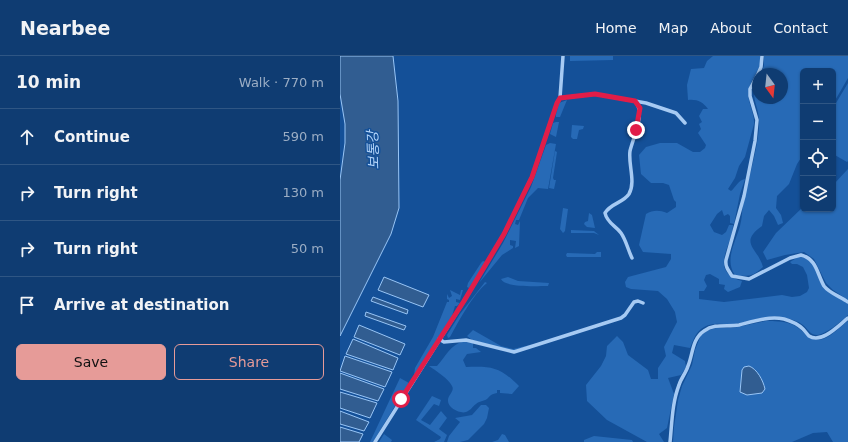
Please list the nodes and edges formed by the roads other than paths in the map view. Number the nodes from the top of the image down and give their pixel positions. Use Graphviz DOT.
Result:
graph roads {
  1 [pos="562,56"];
  2 [pos="762,56"];
  3 [pos="761,68"];
  4 [pos="752,85"];
  5 [pos="560,98"];
  6 [pos="635,101"];
  7 [pos="752,103"];
  8 [pos="752,104"];
  9 [pos="685,123"];
  10 [pos="632,258"];
  11 [pos="848,302"];
  12 [pos="643,304"];
  13 [pos="848,318"];
  14 [pos="439,340"];
  15 [pos="375,442"];
  16 [pos="670,442"];
  1 -- 5 [label="street"];
  2 -- 3 [label="street"];
  4 -- 7 [label="street"];
  5 -- 6 [label="street"];
  5 -- 14 [label="street"];
  6 -- 9 [label="street"];
  6 -- 10 [label="street"];
  8 -- 11 [label="street"];
  12 -- 14 [label="street"];
  13 -- 16 [label="street"];
  14 -- 15 [label="street"];
}
